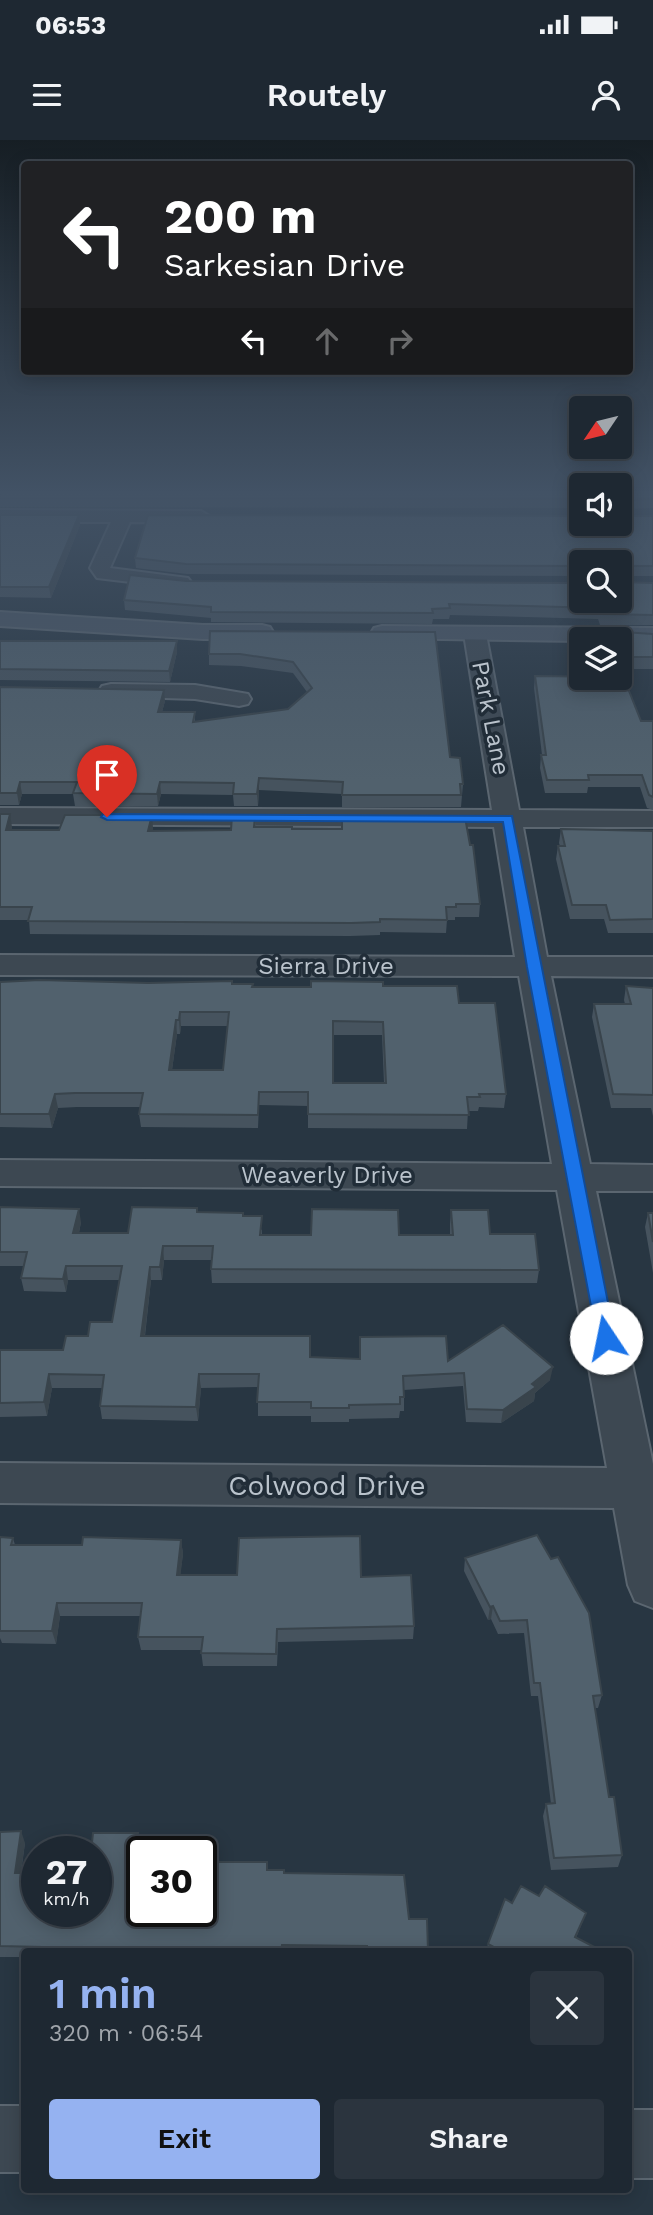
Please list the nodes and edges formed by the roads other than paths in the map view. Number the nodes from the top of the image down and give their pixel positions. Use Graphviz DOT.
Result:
graph roads {
  1 [pos="0,619"];
  2 [pos="285,632"];
  3 [pos="366,633"];
  4 [pos="475,634"];
  5 [pos="653,635"];
  6 [pos="83,691"];
  7 [pos="239,699"];
  8 [pos="0,816"];
  9 [pos="508,818"];
  10 [pos="653,819"];
  11 [pos="0,965"];
  12 [pos="533,967"];
  13 [pos="653,967"];
  14 [pos="0,1173"];
  15 [pos="574,1177"];
  16 [pos="653,1178"];
  17 [pos="0,1483"];
  18 [pos="644,1488"];
  19 [pos="653,1586"];
  20 [pos="0,2139"];
  21 [pos="21,2139"];
  22 [pos="632,2144"];
  23 [pos="653,2144"];
  1 -- 2 [label="main road"];
  3 -- 4 [label="main road"];
  4 -- 5 [label="main road"];
  4 -- 9 [label="street, Park Lane"];
  6 -- 7 [label="street"];
  8 -- 9 [label="street"];
  9 -- 10 [label="street"];
  9 -- 12 [label="street, Park Lane"];
  11 -- 12 [label="street, Sierra Drive"];
  12 -- 13 [label="street, Sierra Drive"];
  12 -- 15 [label="street, Park Lane"];
  14 -- 15 [label="street, Weaverly Drive"];
  15 -- 16 [label="street, Weaverly Drive"];
  15 -- 18 [label="street, Park Lane"];
  17 -- 18 [label="street, Colwood Drive"];
  18 -- 19 [label="street, Park Lane"];
  20 -- 21 [label="street"];
  22 -- 23 [label="street"];
}
